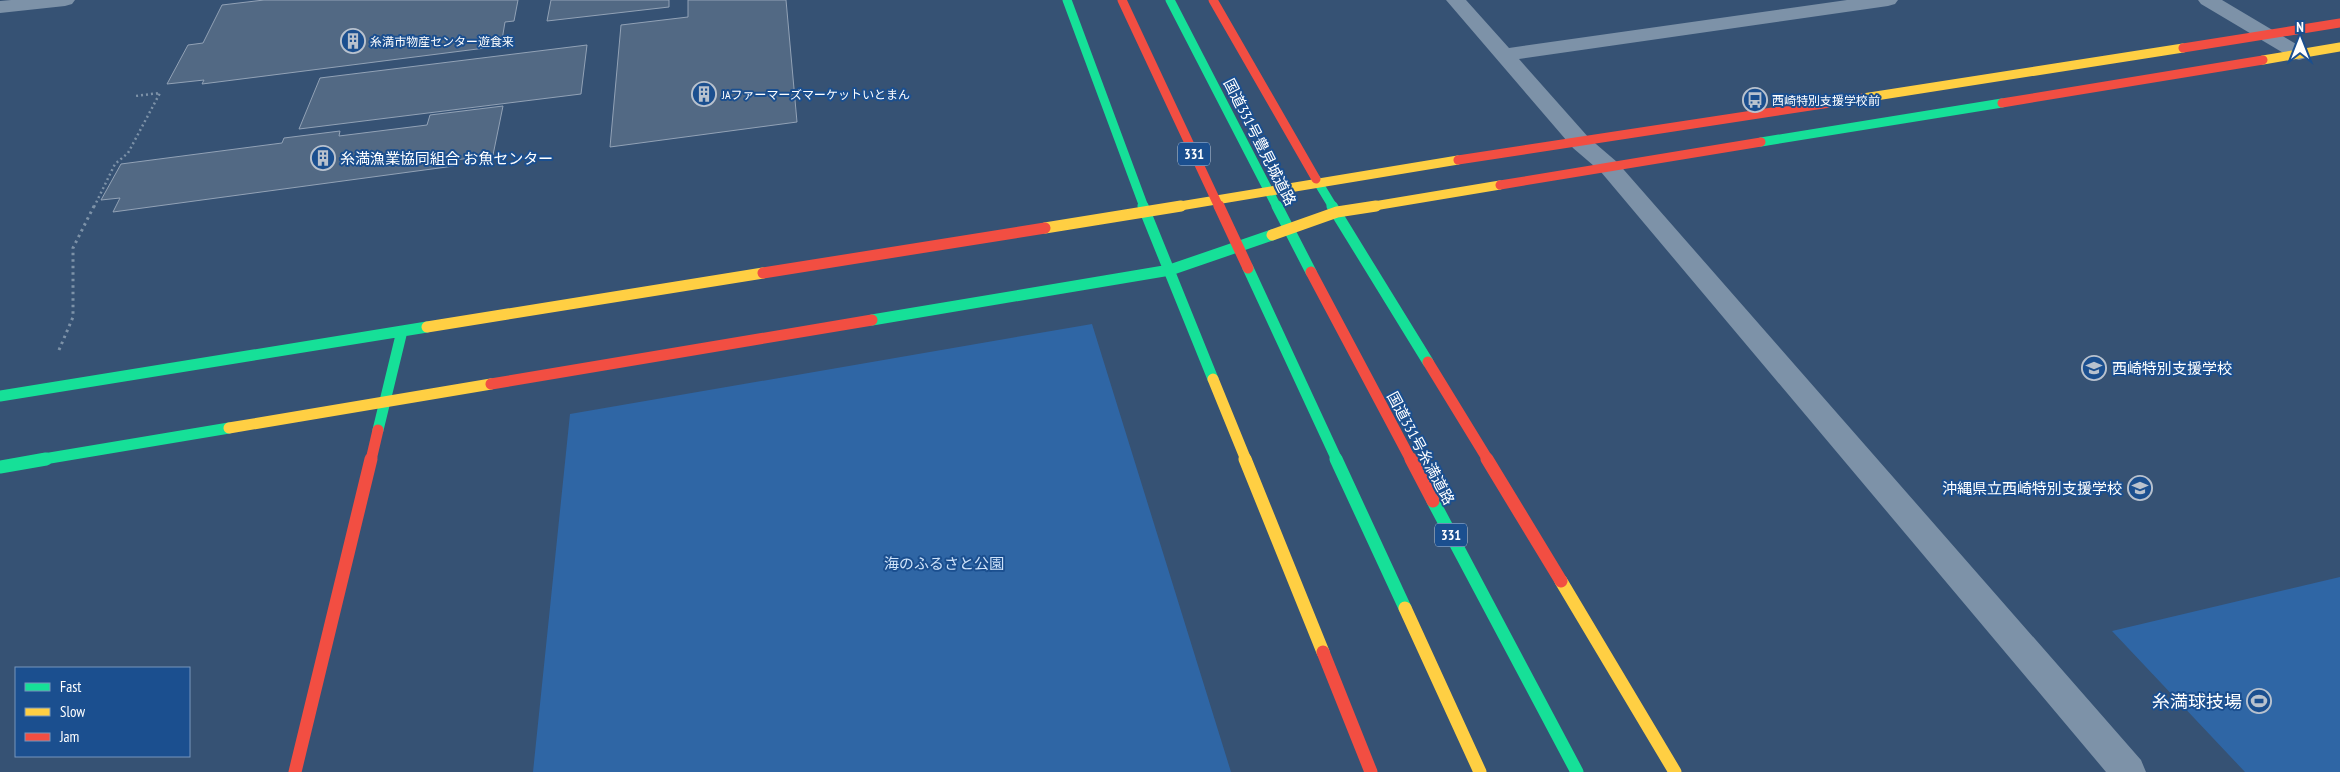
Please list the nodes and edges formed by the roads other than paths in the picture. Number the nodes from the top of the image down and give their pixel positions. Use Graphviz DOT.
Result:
graph roads {
  1 [pos="64,0"];
  2 [pos="1067,0"];
  3 [pos="1122,0"];
  4 [pos="1170,0"];
  5 [pos="1213,0"];
  6 [pos="1456,0"];
  7 [pos="1888,0"];
  8 [pos="2208,0"];
  9 [pos="0,7"];
  10 [pos="2340,23"];
  11 [pos="2266,34"];
  12 [pos="2340,47"];
  13 [pos="2299,54"];
  14 [pos="1504,55"];
  15 [pos="1581,143"];
  16 [pos="1609,166"];
  17 [pos="1318,182"];
  18 [pos="1145,210"];
  19 [pos="1337,212"];
  20 [pos="1170,270"];
  21 [pos="1324,297"];
  22 [pos="402,331"];
  23 [pos="0,396"];
  24 [pos="385,402"];
  25 [pos="0,467"];
  26 [pos="1648,724"];
  27 [pos="295,772"];
  28 [pos="1371,772"];
  29 [pos="1480,772"];
  30 [pos="1578,772"];
  31 [pos="1675,772"];
  32 [pos="1679,772"];
  33 [pos="2128,772"];
  1 -- 9 [label="street"];
  2 -- 18 [label="main road"];
  3 -- 29 [label="main road, 331"];
  4 -- 21 [label="main road, 国道331号豊見城道路 / 331"];
  5 -- 17 [label="main road"];
  6 -- 14 [label="street"];
  7 -- 14 [label="street"];
  8 -- 11 [label="street"];
  10 -- 11 [label="main road"];
  11 -- 13 [label="street"];
  11 -- 15 [label="main road"];
  12 -- 13 [label="main road"];
  13 -- 16 [label="main road"];
  14 -- 15 [label="street"];
  15 -- 16 [label="street"];
  15 -- 17 [label="main road"];
  16 -- 19 [label="main road"];
  16 -- 33 [label="street"];
  17 -- 18 [label="main road"];
  17 -- 19 [label="main road"];
  18 -- 20 [label="main road"];
  18 -- 22 [label="main road"];
  19 -- 20 [label="main road"];
  19 -- 26 [label="main road"];
  20 -- 24 [label="main road"];
  20 -- 28 [label="main road"];
  21 -- 30 [label="main road, 国道331号糸満道路 / 331"];
  22 -- 23 [label="main road"];
  22 -- 24 [label="main road"];
  24 -- 25 [label="main road"];
  24 -- 27 [label="main road"];
  26 -- 31 [label="main road"];
  26 -- 32 [label="main road"];
}
